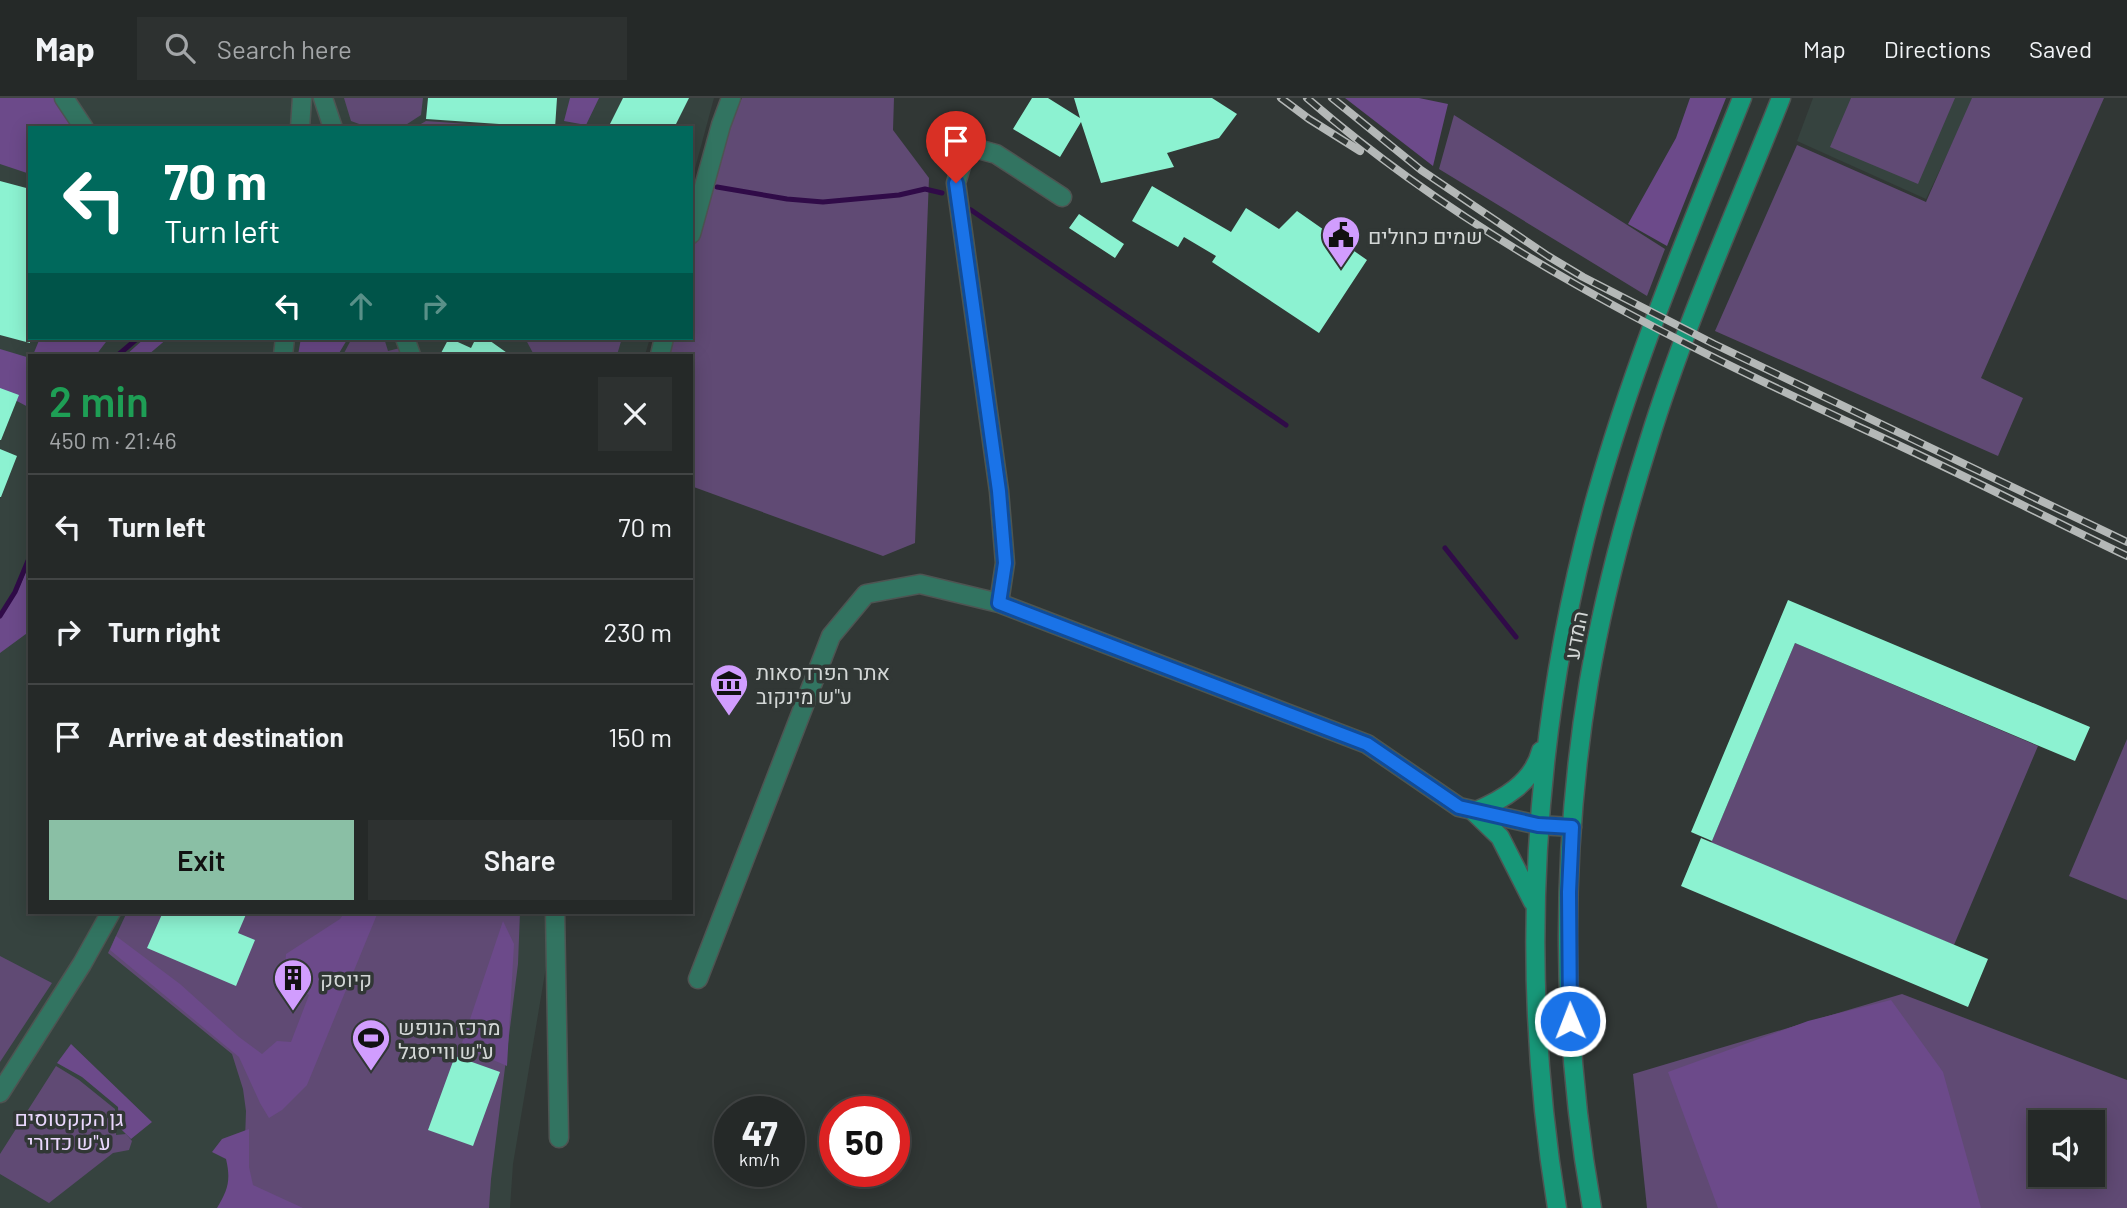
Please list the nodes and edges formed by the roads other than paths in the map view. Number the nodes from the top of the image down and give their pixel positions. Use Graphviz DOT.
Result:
graph roads {
  1 [pos="64,98"];
  2 [pos="302,98"];
  3 [pos="323,98"];
  4 [pos="732,98"];
  5 [pos="1742,98"];
  6 [pos="1781,98"];
  7 [pos="83,126"];
  8 [pos="300,126"];
  9 [pos="332,126"];
  10 [pos="1062,197"];
  11 [pos="693,227"];
  12 [pos="999,603"];
  13 [pos="1552,710"];
  14 [pos="1474,812"];
  15 [pos="1538,825"];
  16 [pos="1572,827"];
  17 [pos="1534,904"];
  18 [pos="110,914"];
  19 [pos="555,914"];
  20 [pos="698,979"];
  21 [pos="0,1093"];
  22 [pos="559,1138"];
  23 [pos="1558,1208"];
  24 [pos="1592,1208"];
  1 -- 7 [label="street"];
  2 -- 8 [label="street"];
  3 -- 9 [label="street"];
  4 -- 11 [label="street"];
  5 -- 13 [label="main road, המדע"];
  6 -- 16 [label="main road, המדע"];
  10 -- 12 [label="street"];
  12 -- 14 [label="street"];
  12 -- 20 [label="street"];
  13 -- 14 [label="main road"];
  13 -- 15 [label="main road, המדע"];
  14 -- 15 [label="street"];
  14 -- 17 [label="main road"];
  15 -- 16 [label="street"];
  15 -- 17 [label="main road, המדע"];
  16 -- 24 [label="main road, המדע"];
  17 -- 23 [label="main road, המדע"];
  18 -- 21 [label="street"];
  19 -- 22 [label="street"];
}
